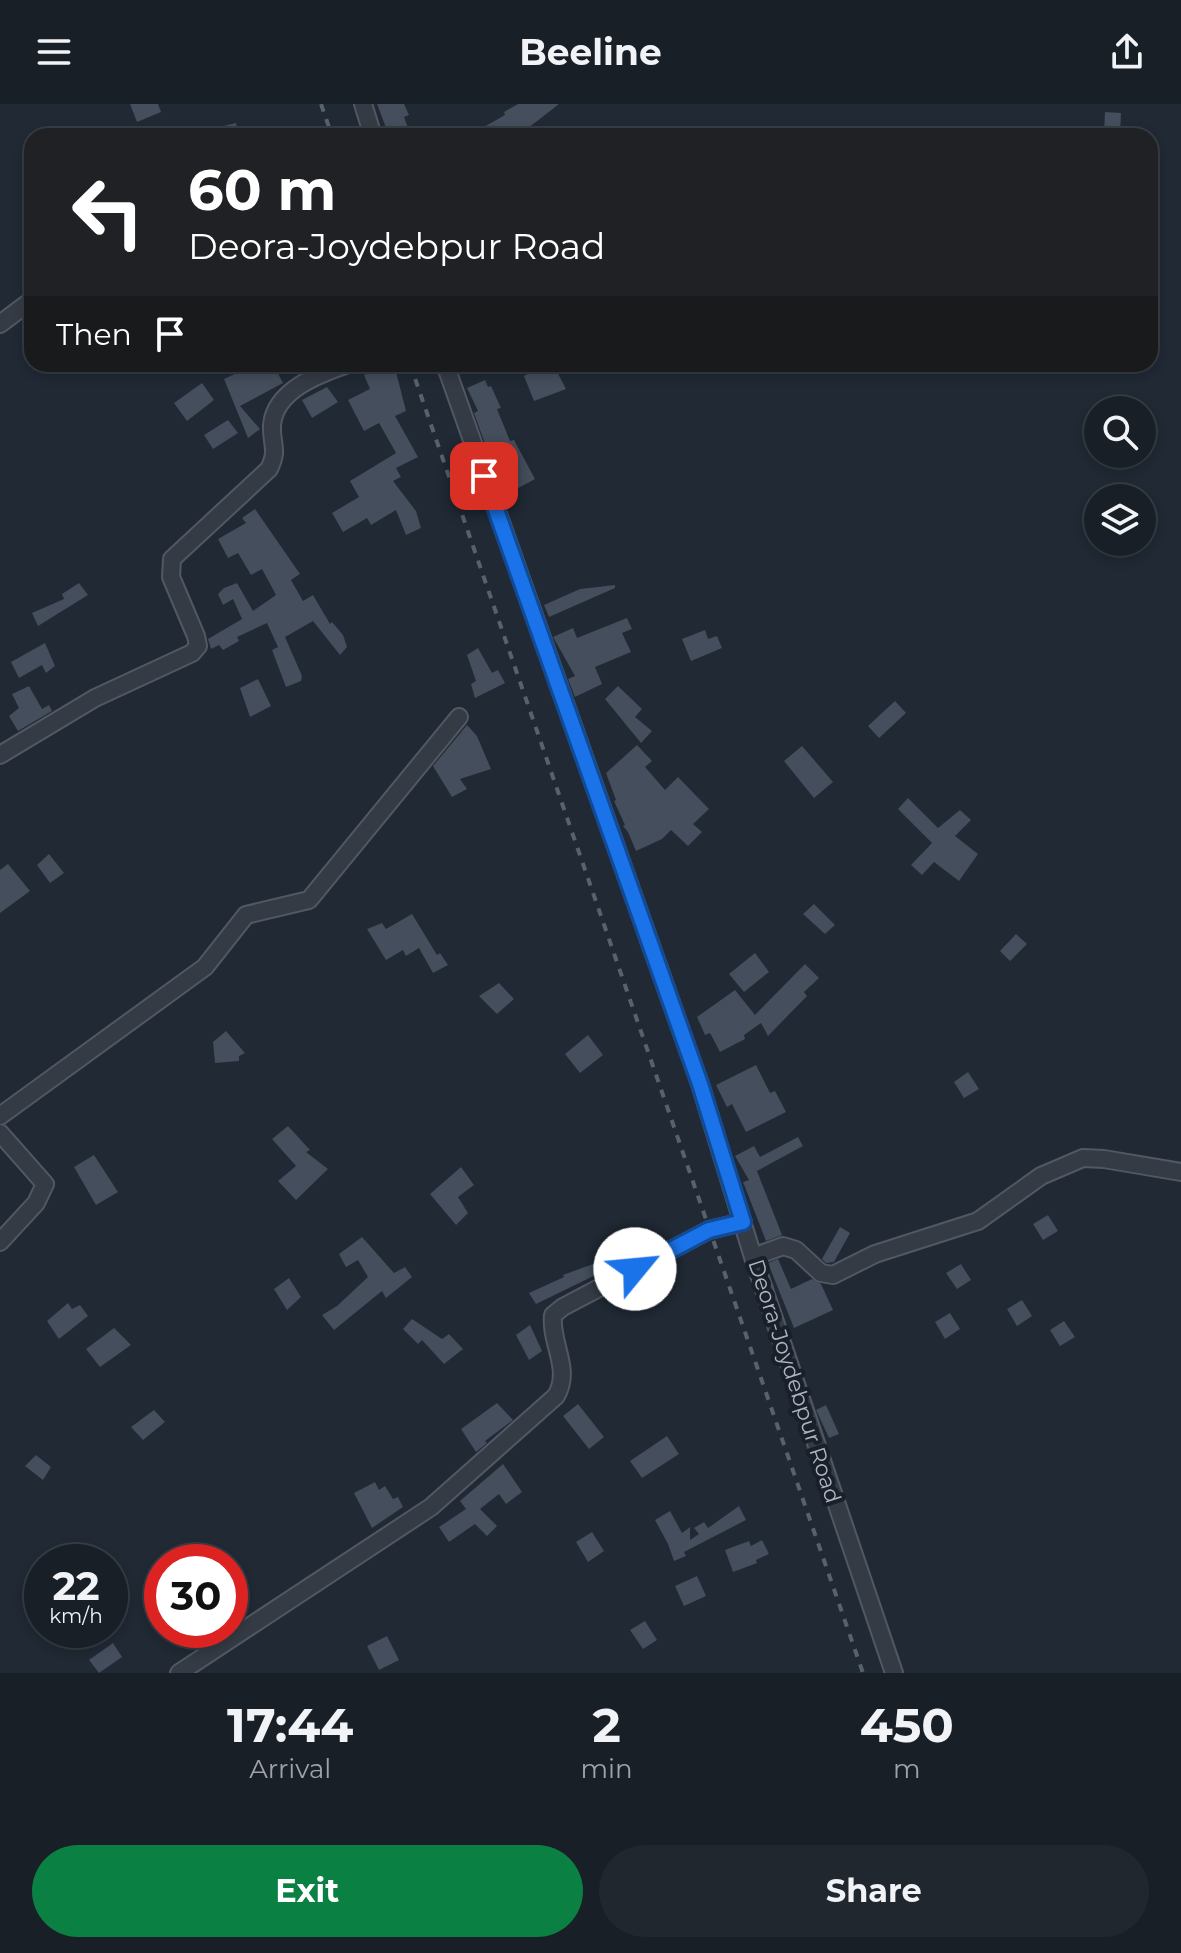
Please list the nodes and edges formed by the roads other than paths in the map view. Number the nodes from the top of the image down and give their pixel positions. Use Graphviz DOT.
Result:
graph roads {
  1 [pos="363,104"];
  2 [pos="370,128"];
  3 [pos="24,306"];
  4 [pos="0,324"];
  5 [pos="324,372"];
  6 [pos="448,372"];
  7 [pos="459,717"];
  8 [pos="0,755"];
  9 [pos="0,1116"];
  10 [pos="0,1133"];
  11 [pos="1181,1172"];
  12 [pos="743,1222"];
  13 [pos="0,1242"];
  14 [pos="753,1257"];
  15 [pos="179,1673"];
  16 [pos="894,1673"];
  1 -- 2 [label="street"];
  3 -- 4 [label="street"];
  5 -- 8 [label="street"];
  6 -- 12 [label="street, Deora-Joydebpur Road"];
  7 -- 9 [label="street"];
  10 -- 13 [label="street"];
  11 -- 14 [label="street"];
  12 -- 14 [label="street, Deora-Joydebpur Road"];
  12 -- 15 [label="street"];
  14 -- 16 [label="street, Deora-Joydebpur Road"];
}
